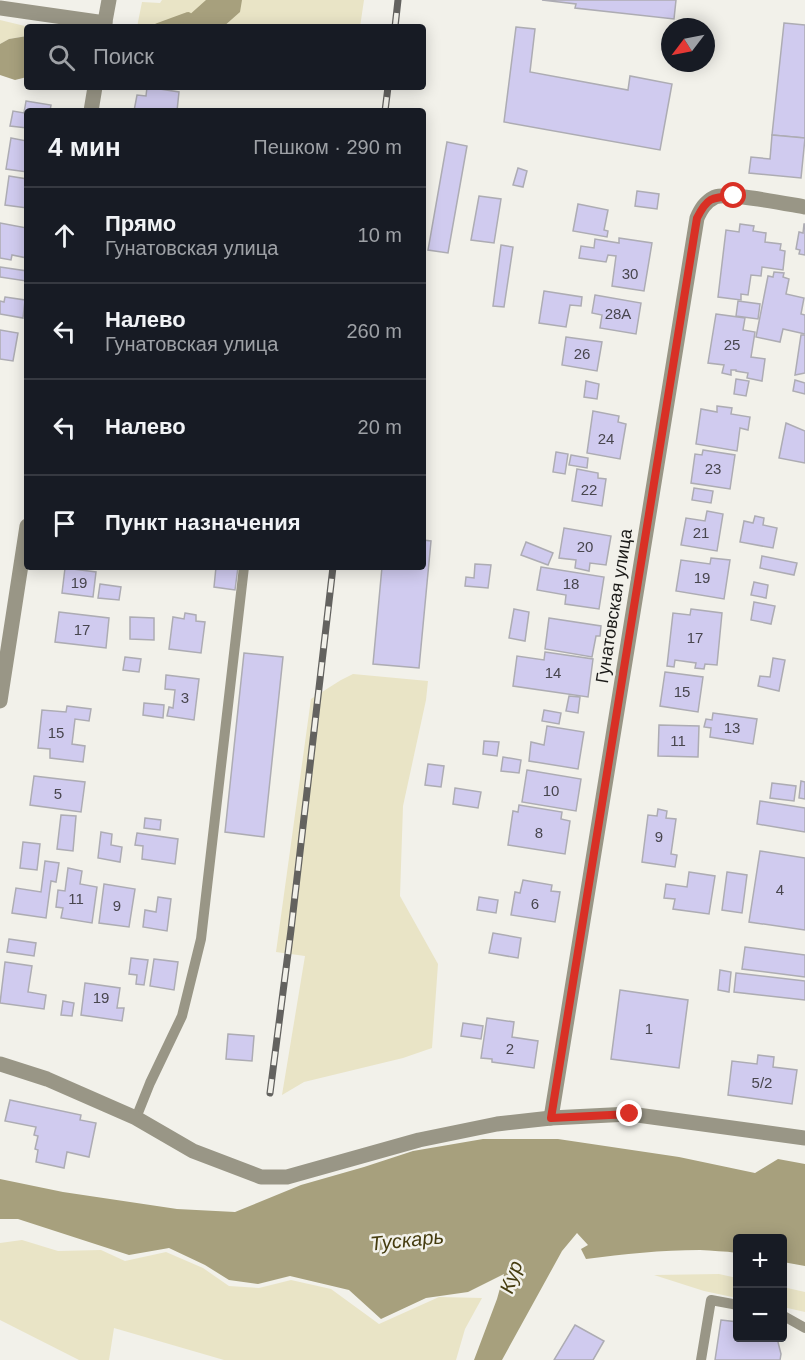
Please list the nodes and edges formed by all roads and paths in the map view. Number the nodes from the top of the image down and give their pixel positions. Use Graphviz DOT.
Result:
graph roads {
  1 [pos="109,0"];
  2 [pos="0,8"];
  3 [pos="98,24"];
  4 [pos="104,24"];
  5 [pos="94,90"];
  6 [pos="92,108"];
  7 [pos="805,207"];
  8 [pos="24,545"];
  9 [pos="244,570"];
  10 [pos="0,701"];
  11 [pos="0,1064"];
  12 [pos="136,1118"];
  13 [pos="551,1118"];
  14 [pos="805,1138"];
  15 [pos="733,1304"];
  16 [pos="787,1317"];
  17 [pos="805,1328"];
  18 [pos="701,1360"];
  1 -- 4 [label="street"];
  2 -- 3 [label="street"];
  5 -- 6 [label="street"];
  7 -- 13 [label="street, Гунатовская улица"];
  8 -- 10 [label="street"];
  9 -- 12 [label="lane"];
  11 -- 12 [label="street"];
  12 -- 13 [label="street"];
  13 -- 14 [label="street"];
  15 -- 18 [label="lane"];
  16 -- 17 [label="lane"];
}
